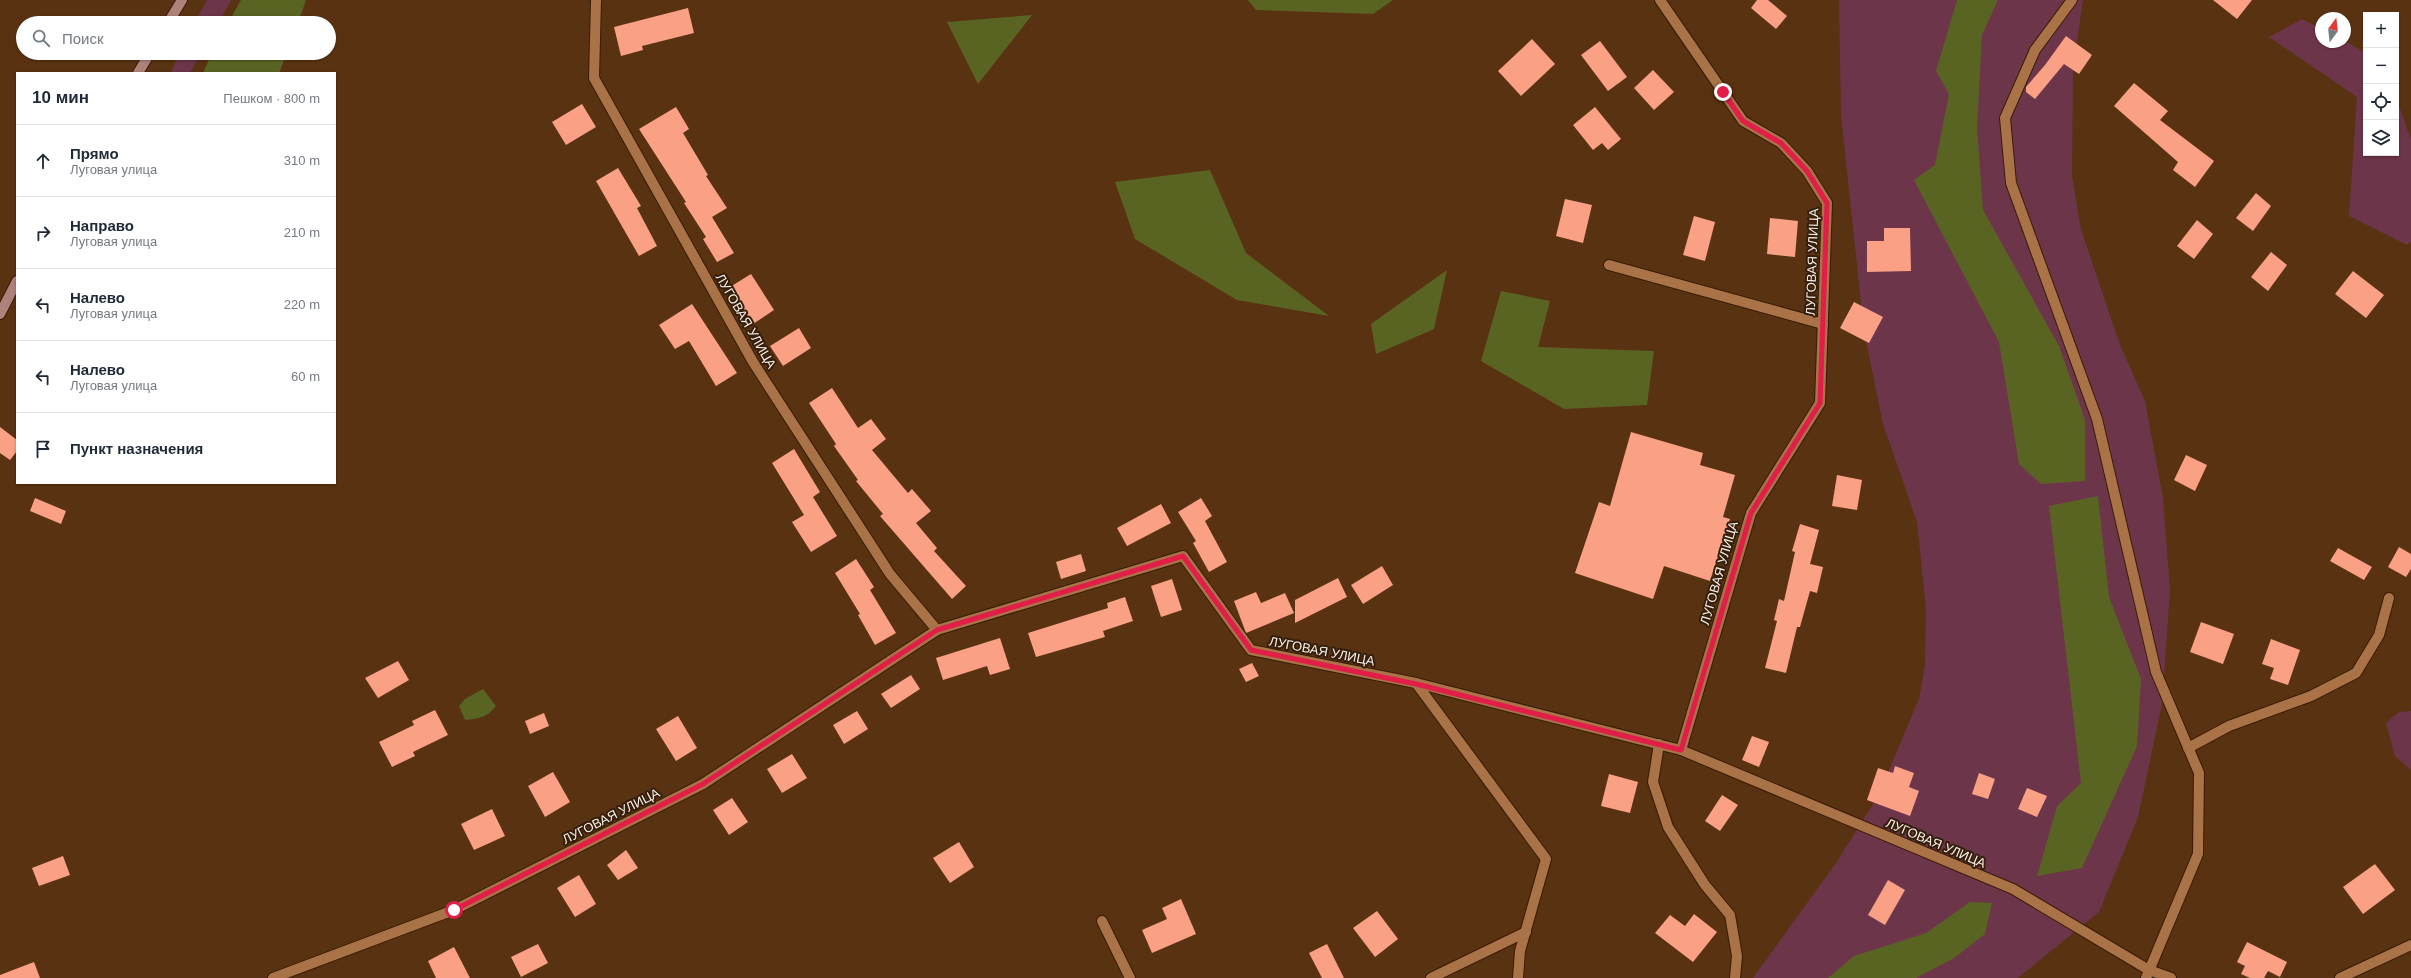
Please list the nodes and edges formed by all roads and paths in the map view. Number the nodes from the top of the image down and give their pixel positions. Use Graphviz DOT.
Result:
graph roads {
  1 [pos="182,0"];
  2 [pos="596,0"];
  3 [pos="1660,0"];
  4 [pos="2072,0"];
  5 [pos="172,16"];
  6 [pos="146,60"];
  7 [pos="139,72"];
  8 [pos="1609,265"];
  9 [pos="16,283"];
  10 [pos="0,314"];
  11 [pos="1823,324"];
  12 [pos="2389,598"];
  13 [pos="937,630"];
  14 [pos="1416,684"];
  15 [pos="1659,744"];
  16 [pos="2188,748"];
  17 [pos="1681,750"];
  18 [pos="1102,921"];
  19 [pos="1526,932"];
  20 [pos="2411,945"];
  21 [pos="2147,974"];
  22 [pos="273,978"];
  23 [pos="1130,978"];
  24 [pos="1431,978"];
  25 [pos="1518,978"];
  26 [pos="1735,978"];
  27 [pos="2171,978"];
  28 [pos="2340,978"];
  1 -- 5 [label="main road"];
  2 -- 13 [label="street, ЛУГОВАЯ УЛИЦА"];
  3 -- 11 [label="street, ЛУГОВАЯ УЛИЦА"];
  4 -- 16 [label="street"];
  6 -- 7 [label="main road"];
  8 -- 11 [label="street, ЛУГОВАЯ УЛИЦА"];
  9 -- 10 [label="main road"];
  11 -- 17 [label="street, ЛУГОВАЯ УЛИЦА"];
  12 -- 16 [label="street"];
  13 -- 14 [label="street, ЛУГОВАЯ УЛИЦА"];
  13 -- 22 [label="street, ЛУГОВАЯ УЛИЦА"];
  14 -- 15 [label="street, ЛУГОВАЯ УЛИЦА"];
  14 -- 19 [label="street"];
  15 -- 17 [label="street, ЛУГОВАЯ УЛИЦА"];
  15 -- 26 [label="street"];
  16 -- 21 [label="street"];
  17 -- 21 [label="street, ЛУГОВАЯ УЛИЦА"];
  18 -- 23 [label="street"];
  19 -- 24 [label="street"];
  19 -- 25 [label="street"];
  20 -- 28 [label="street"];
  21 -- 27 [label="street, ЛУГОВАЯ УЛИЦА"];
}
